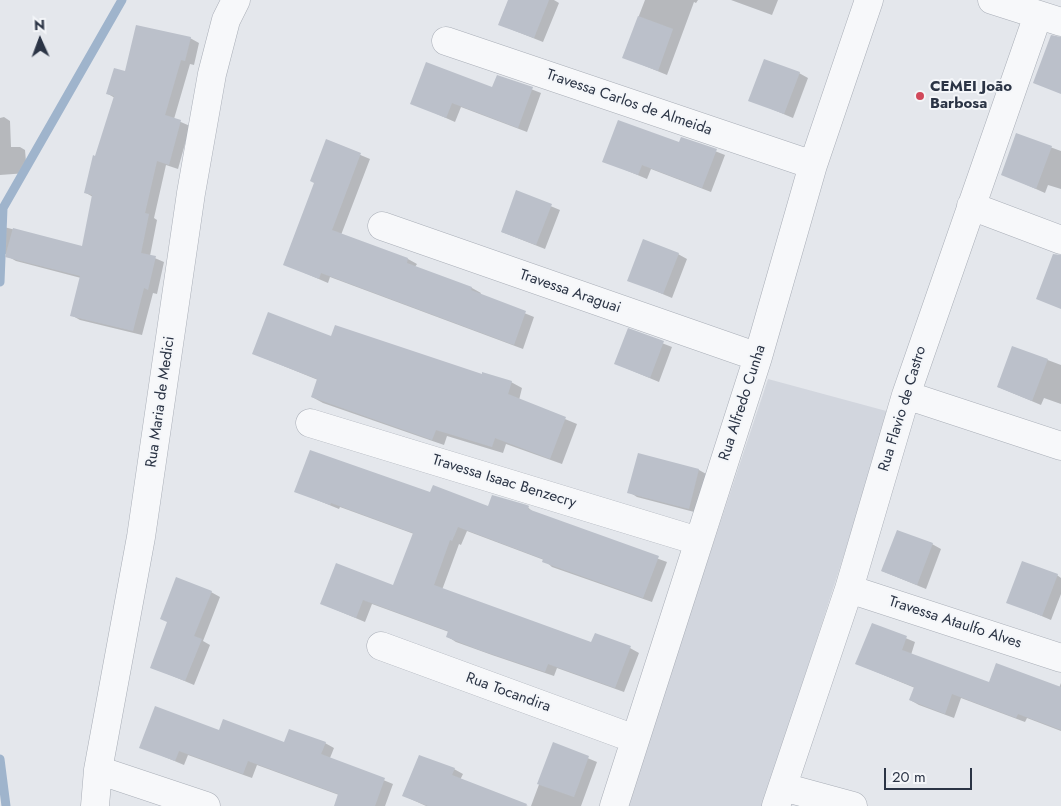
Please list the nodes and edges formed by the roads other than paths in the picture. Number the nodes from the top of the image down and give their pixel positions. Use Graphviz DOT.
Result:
graph roads {
  1 [pos="236,0"];
  2 [pos="869,0"];
  3 [pos="992,0"];
  4 [pos="1050,18"];
  5 [pos="446,41"];
  6 [pos="813,166"];
  7 [pos="970,206"];
  8 [pos="382,226"];
  9 [pos="1061,240"];
  10 [pos="758,357"];
  11 [pos="906,395"];
  12 [pos="310,423"];
  13 [pos="1061,446"];
  14 [pos="698,541"];
  15 [pos="849,589"];
  16 [pos="381,646"];
  17 [pos="1061,658"];
  18 [pos="635,739"];
  19 [pos="98,770"];
  20 [pos="780,796"];
  21 [pos="95,806"];
  22 [pos="206,806"];
  23 [pos="614,806"];
  24 [pos="853,806"];
  1 -- 19 [label="street, Rua Maria de Medici"];
  2 -- 6 [label="street, Rua Alfredo Cunha"];
  3 -- 4 [label="street"];
  4 -- 7 [label="street, Rua Flavio de Castro"];
  5 -- 6 [label="street, Travessa Carlos de Almeida"];
  6 -- 10 [label="street, Rua Alfredo Cunha"];
  7 -- 9 [label="street"];
  7 -- 11 [label="street, Rua Flavio de Castro"];
  8 -- 10 [label="street, Travessa Araguai"];
  10 -- 14 [label="street, Rua Alfredo Cunha"];
  11 -- 13 [label="street"];
  11 -- 15 [label="street, Rua Flavio de Castro"];
  12 -- 14 [label="street, Travessa Isaac Benzecry"];
  14 -- 18 [label="street, Rua Alfredo Cunha"];
  15 -- 17 [label="street, Travessa Ataulfo Alves"];
  15 -- 20 [label="street, Rua Flavio de Castro"];
  16 -- 18 [label="street, Rua Tocandira"];
  18 -- 23 [label="street, Rua Alfredo Cunha"];
  19 -- 21 [label="street, Rua Maria de Medici"];
  19 -- 22 [label="street"];
  20 -- 24 [label="street"];
}
